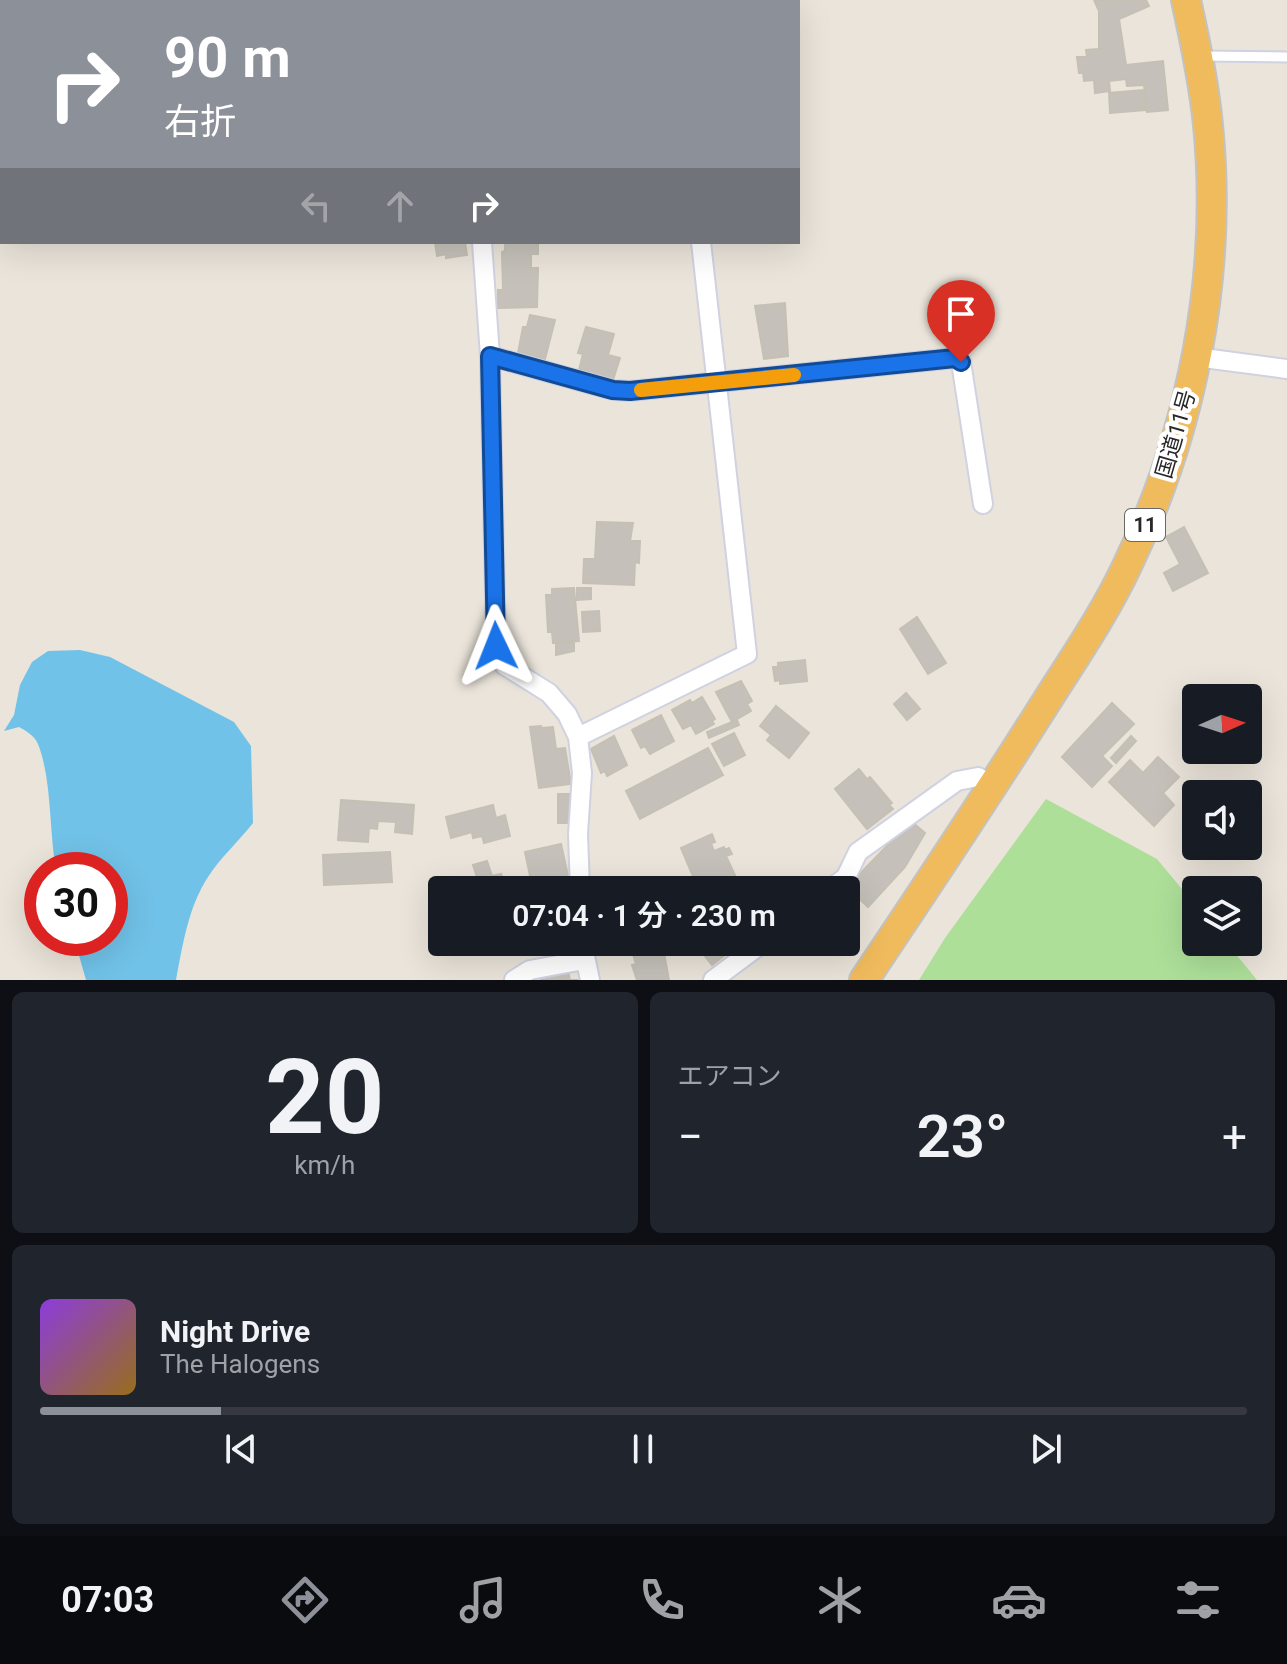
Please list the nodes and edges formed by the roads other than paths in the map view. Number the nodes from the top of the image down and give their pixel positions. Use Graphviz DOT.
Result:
graph roads {
  1 [pos="1186,0"];
  2 [pos="1198,56"];
  3 [pos="1287,57"];
  4 [pos="482,244"];
  5 [pos="701,244"];
  6 [pos="490,356"];
  7 [pos="1196,357"];
  8 [pos="1287,369"];
  9 [pos="716,383"];
  10 [pos="983,504"];
  11 [pos="578,737"];
  12 [pos="994,785"];
  13 [pos="580,876"];
  14 [pos="846,876"];
  15 [pos="569,956"];
  16 [pos="584,956"];
  17 [pos="745,956"];
  18 [pos="514,980"];
  19 [pos="590,980"];
  20 [pos="713,980"];
  21 [pos="864,980"];
  1 -- 2 [label="highway, 国道11号 / 11"];
  2 -- 3 [label="lane"];
  2 -- 7 [label="highway, 国道11号 / 11"];
  4 -- 6 [label="street"];
  5 -- 9 [label="street"];
  6 -- 9 [label="street"];
  6 -- 11 [label="street"];
  7 -- 8 [label="street"];
  7 -- 12 [label="highway, 国道11号 / 11"];
  9 -- 10 [label="street"];
  9 -- 11 [label="street"];
  11 -- 13 [label="street"];
  12 -- 14 [label="street"];
  12 -- 21 [label="highway, 国道11号 / 11"];
  15 -- 18 [label="street"];
  16 -- 19 [label="street"];
  17 -- 20 [label="street"];
}
